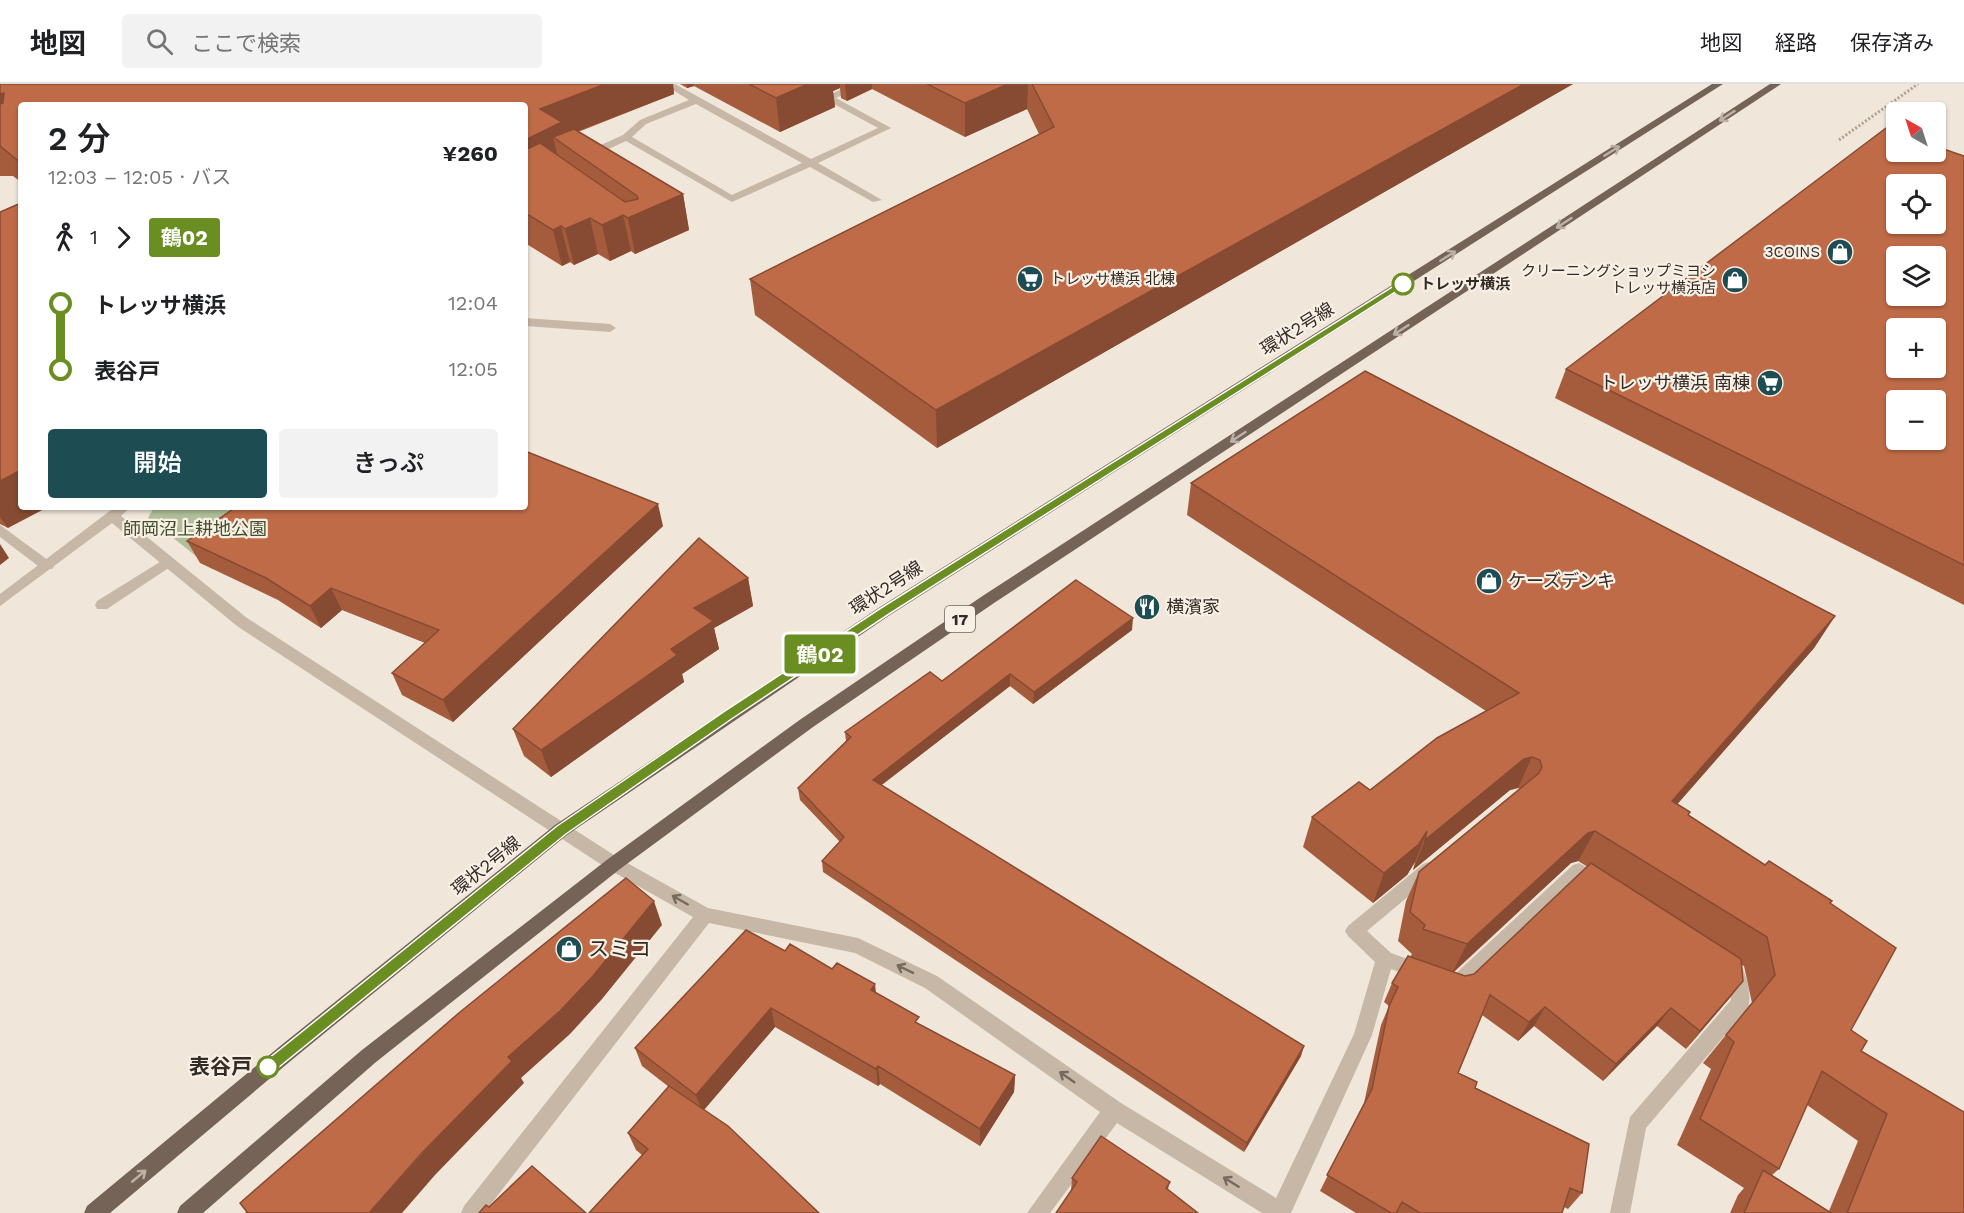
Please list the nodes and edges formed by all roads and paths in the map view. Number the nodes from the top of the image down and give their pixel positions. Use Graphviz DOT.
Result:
graph roads {
  1 [pos="668,84"];
  2 [pos="860,84"];
  3 [pos="1718,84"];
  4 [pos="1776,84"];
  5 [pos="1918,84"];
  6 [pos="697,100"];
  7 [pos="626,138"];
  8 [pos="1839,140"];
  9 [pos="577,160"];
  10 [pos="811,163"];
  11 [pos="876,200"];
  12 [pos="528,322"];
  13 [pos="609,328"];
  14 [pos="119,512"];
  15 [pos="0,530"];
  16 [pos="168,562"];
  17 [pos="47,566"];
  18 [pos="0,601"];
  19 [pos="102,605"];
  20 [pos="561,830"];
  21 [pos="1445,856"];
  22 [pos="614,864"];
  23 [pos="1608,889"];
  24 [pos="705,915"];
  25 [pos="1385,959"];
  26 [pos="1716,960"];
  27 [pos="1114,1110"];
  28 [pos="94,1213"];
  29 [pos="187,1213"];
  30 [pos="471,1213"];
  31 [pos="1037,1213"];
  32 [pos="1280,1213"];
  33 [pos="1620,1213"];
  1 -- 6 [label="street"];
  2 -- 10 [label="street"];
  20 -- 3 [label="main road, 環状2号線, one-way"];
  4 -- 22 [label="main road, 17, one-way"];
  5 -- 8 [label="path"];
  6 -- 7 [label="street"];
  6 -- 10 [label="street"];
  7 -- 9 [label="street"];
  7 -- 10 [label="street"];
  10 -- 11 [label="street"];
  12 -- 13 [label="street"];
  14 -- 16 [label="street"];
  14 -- 17 [label="street"];
  15 -- 17 [label="street"];
  16 -- 19 [label="street"];
  16 -- 20 [label="street"];
  17 -- 18 [label="street"];
  20 -- 22 [label="street"];
  28 -- 20 [label="main road, 環状2号線, one-way"];
  21 -- 25 [label="street"];
  24 -- 22 [label="street, one-way"];
  22 -- 29 [label="main road, 17"];
  23 -- 25 [label="street"];
  27 -- 24 [label="street, one-way"];
  24 -- 30 [label="street"];
  25 -- 32 [label="street"];
  26 -- 33 [label="street"];
  27 -- 31 [label="street"];
  32 -- 27 [label="street, one-way"];
}
